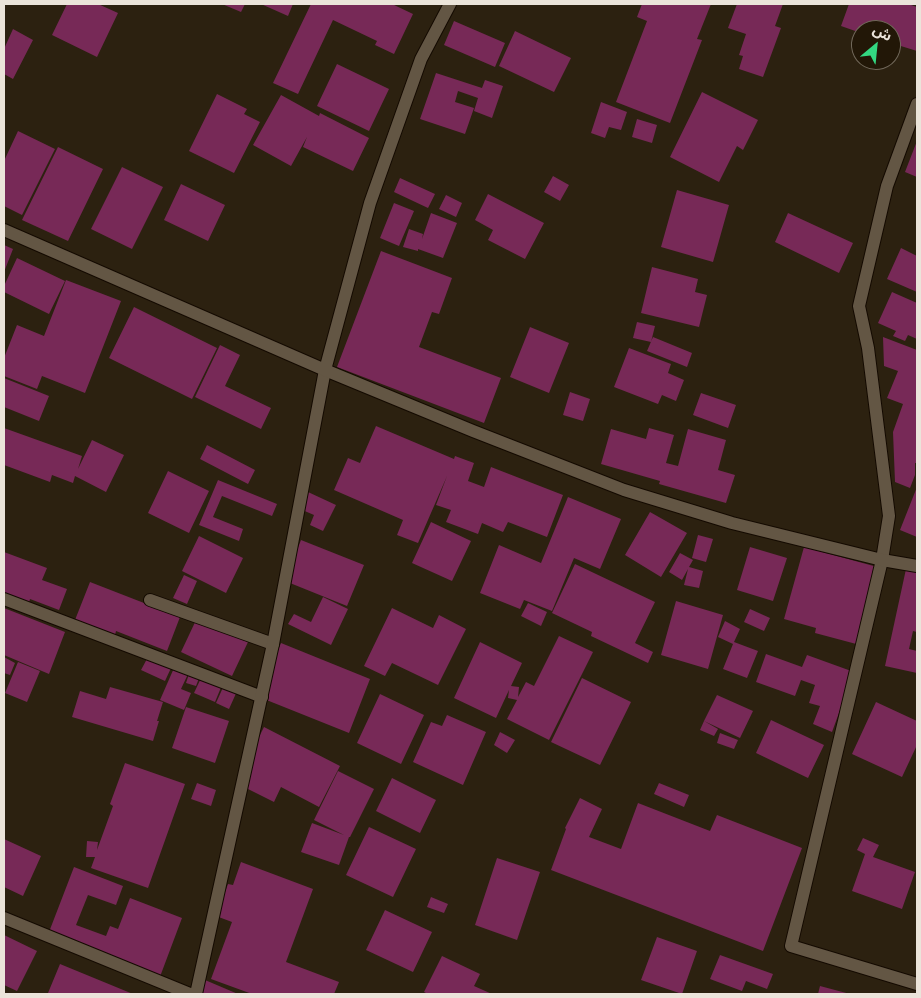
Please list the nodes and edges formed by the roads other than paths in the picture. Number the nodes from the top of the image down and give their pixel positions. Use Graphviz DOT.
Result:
graph roads {
  1 [pos="450,4"];
  2 [pos="917,104"];
  3 [pos="4,230"];
  4 [pos="325,370"];
  5 [pos="882,560"];
  6 [pos="917,566"];
  7 [pos="4,599"];
  8 [pos="150,600"];
  9 [pos="273,644"];
  10 [pos="262,697"];
  11 [pos="4,918"];
  12 [pos="917,984"];
  13 [pos="190,994"];
  14 [pos="196,994"];
  1 -- 4 [label="street"];
  2 -- 5 [label="street"];
  3 -- 4 [label="street"];
  4 -- 5 [label="street"];
  4 -- 9 [label="street"];
  5 -- 6 [label="street"];
  5 -- 12 [label="street"];
  7 -- 10 [label="street"];
  8 -- 9 [label="street"];
  9 -- 10 [label="street"];
  10 -- 14 [label="street"];
  11 -- 13 [label="street"];
}
